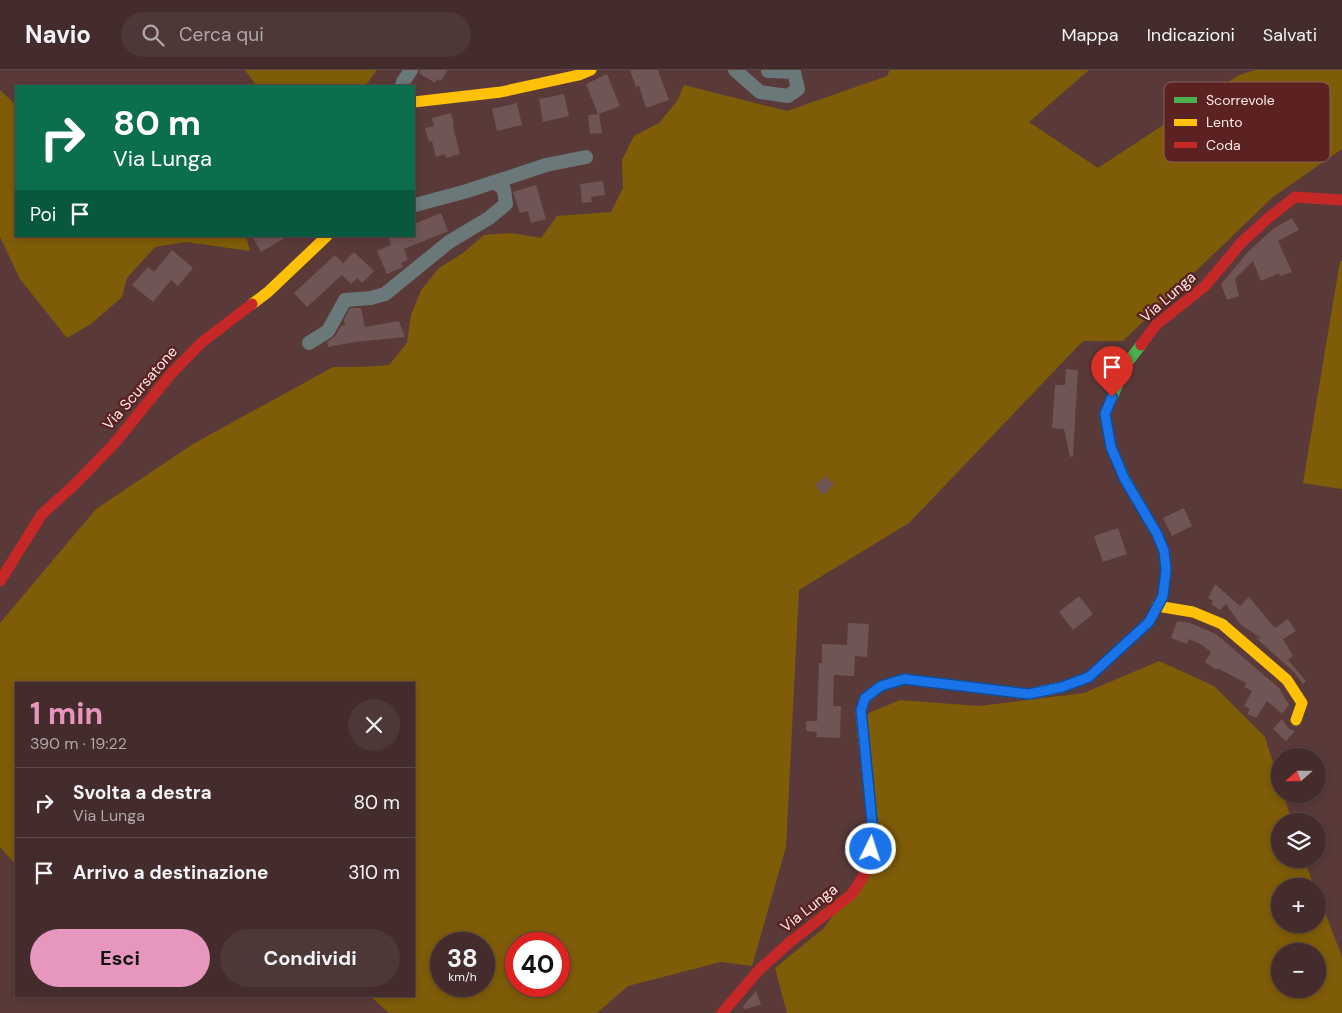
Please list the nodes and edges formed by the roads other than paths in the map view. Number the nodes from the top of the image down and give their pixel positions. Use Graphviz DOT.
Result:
graph roads {
  1 [pos="411,70"];
  2 [pos="591,70"];
  3 [pos="735,70"];
  4 [pos="768,71"];
  5 [pos="402,85"];
  6 [pos="415,102"];
  7 [pos="586,157"];
  8 [pos="494,182"];
  9 [pos="1342,200"];
  10 [pos="415,202"];
  11 [pos="326,237"];
  12 [pos="309,343"];
  13 [pos="0,581"];
  14 [pos="1158,606"];
  15 [pos="1296,720"];
  16 [pos="722,1013"];
  1 -- 5 [label="street"];
  2 -- 6 [label="street"];
  3 -- 4 [label="street"];
  7 -- 8 [label="street"];
  8 -- 10 [label="street"];
  8 -- 12 [label="street"];
  9 -- 14 [label="street, Via Lunga"];
  11 -- 13 [label="street, Via Scursatone"];
  14 -- 15 [label="street"];
  14 -- 16 [label="street, Via Lunga"];
}
